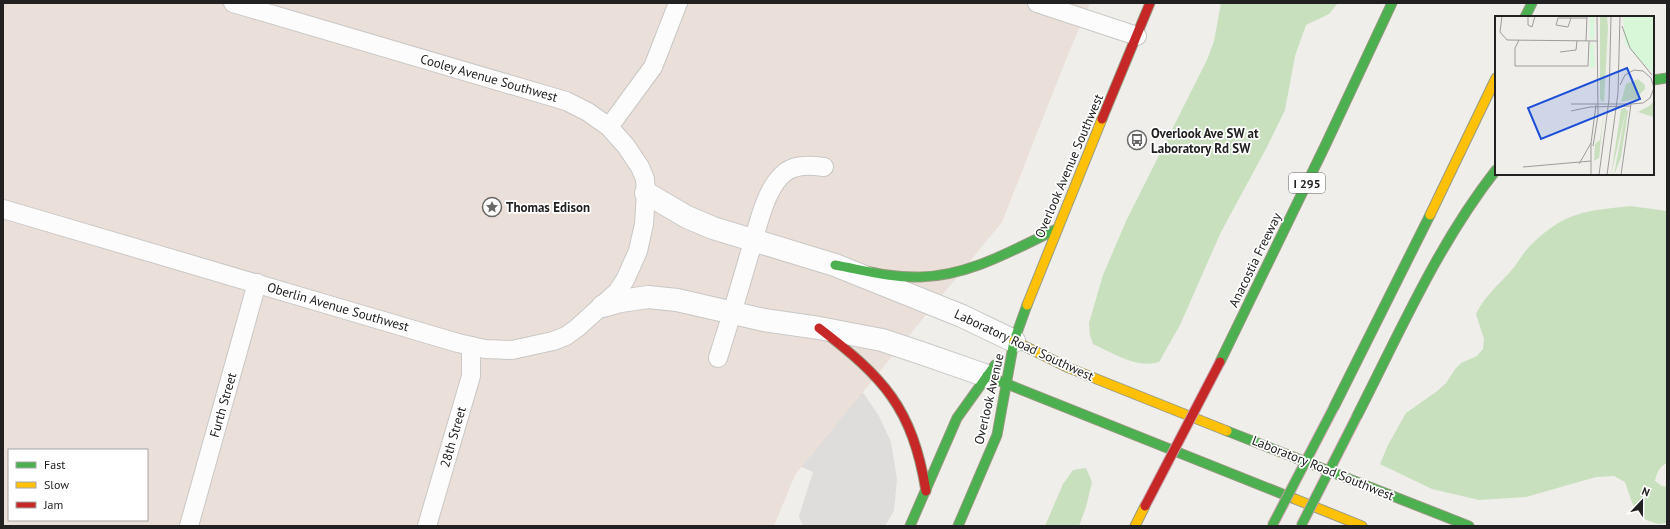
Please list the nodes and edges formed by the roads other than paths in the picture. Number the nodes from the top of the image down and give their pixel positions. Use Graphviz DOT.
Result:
graph roads {
  1 [pos="233,3"];
  2 [pos="678,3"];
  3 [pos="1037,3"];
  4 [pos="1150,3"];
  5 [pos="1392,3"];
  6 [pos="1532,3"];
  7 [pos="1526,16"];
  8 [pos="1137,36"];
  9 [pos="1667,78"];
  10 [pos="1495,80"];
  11 [pos="1654,80"];
  12 [pos="609,127"];
  13 [pos="824,167"];
  14 [pos="1495,171"];
  15 [pos="646,193"];
  16 [pos="3,209"];
  17 [pos="1057,229"];
  18 [pos="754,240"];
  19 [pos="638,251"];
  20 [pos="835,265"];
  21 [pos="257,283"];
  22 [pos="603,306"];
  23 [pos="732,313"];
  24 [pos="819,328"];
  25 [pos="1014,341"];
  26 [pos="471,346"];
  27 [pos="718,358"];
  28 [pos="987,376"];
  29 [pos="1007,384"];
  30 [pos="926,491"];
  31 [pos="189,526"];
  32 [pos="427,526"];
  33 [pos="910,526"];
  34 [pos="958,526"];
  35 [pos="1135,526"];
  36 [pos="1272,526"];
  37 [pos="1301,526"];
  38 [pos="1362,526"];
  39 [pos="1469,526"];
  1 -- 12 [label="lane, Cooley Avenue Southwest"];
  2 -- 12 [label="lane"];
  3 -- 8 [label="lane"];
  4 -- 8 [label="main road, Overlook Avenue Southwest"];
  5 -- 35 [label="main road, Anacostia Freeway / I 295, bridge"];
  6 -- 7 [label="main road"];
  8 -- 17 [label="main road, Overlook Avenue Southwest"];
  9 -- 11 [label="main road"];
  10 -- 36 [label="main road, bridge"];
  12 -- 15 [label="lane, Cooley Avenue Southwest"];
  13 -- 18 [label="lane"];
  14 -- 37 [label="main road, bridge"];
  15 -- 18 [label="street, Laboratory Road Southwest"];
  15 -- 19 [label="lane, Cooley Avenue Southwest"];
  16 -- 21 [label="lane, Oberlin Avenue Southwest"];
  17 -- 20 [label="main road"];
  17 -- 25 [label="main road, Overlook Avenue Southwest"];
  18 -- 20 [label="street, Laboratory Road Southwest"];
  18 -- 23 [label="lane"];
  19 -- 22 [label="lane, Oberlin Avenue Southwest"];
  20 -- 25 [label="street, Laboratory Road Southwest"];
  21 -- 26 [label="lane, Oberlin Avenue Southwest"];
  21 -- 31 [label="lane, Furth Street"];
  22 -- 23 [label="street"];
  22 -- 26 [label="lane, Oberlin Avenue Southwest"];
  23 -- 24 [label="street"];
  23 -- 27 [label="lane"];
  24 -- 28 [label="street"];
  24 -- 30 [label="main road"];
  25 -- 28 [label="main road, Overlook Avenue"];
  25 -- 29 [label="main road, Overlook Avenue"];
  25 -- 39 [label="main road, Laboratory Road Southwest"];
  26 -- 32 [label="lane, 28th Street"];
  28 -- 29 [label="main road"];
  28 -- 30 [label="main road, Overlook Avenue"];
  29 -- 34 [label="main road, Overlook Avenue"];
  29 -- 38 [label="main road"];
  30 -- 33 [label="main road, Overlook Avenue"];
}
